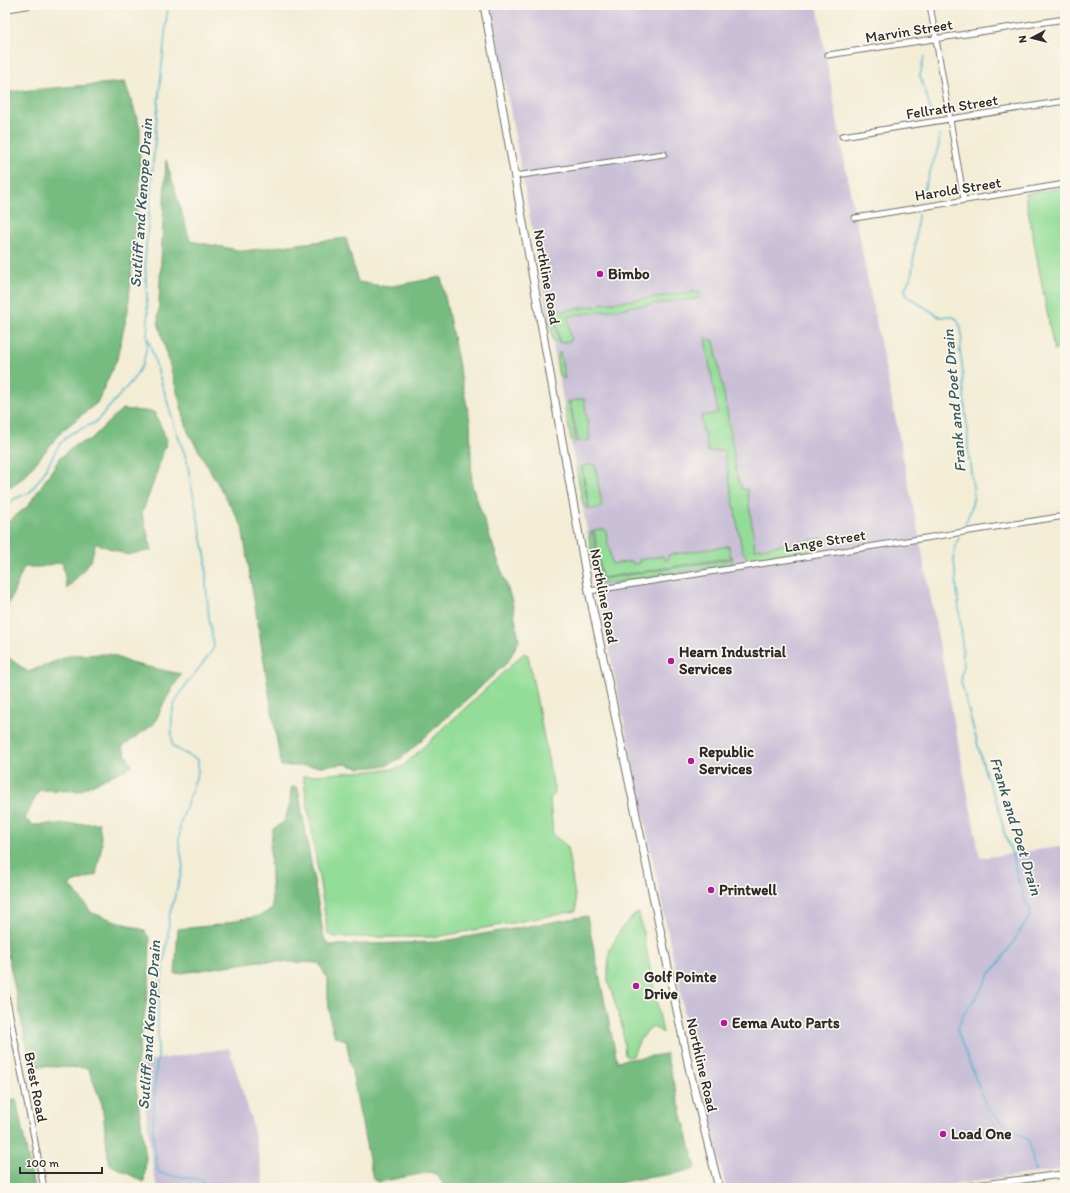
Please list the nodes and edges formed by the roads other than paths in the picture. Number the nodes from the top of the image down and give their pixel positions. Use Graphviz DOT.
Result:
graph roads {
  1 [pos="30,5"];
  2 [pos="484,5"];
  3 [pos="930,5"];
  4 [pos="5,9"];
  5 [pos="1065,19"];
  6 [pos="936,39"];
  7 [pos="828,55"];
  8 [pos="1065,101"];
  9 [pos="950,119"];
  10 [pos="842,136"];
  11 [pos="664,154"];
  12 [pos="516,176"];
  13 [pos="1065,184"];
  14 [pos="964,200"];
  15 [pos="855,218"];
  16 [pos="1065,516"];
  17 [pos="590,591"];
  18 [pos="5,990"];
  19 [pos="1065,1174"];
  20 [pos="44,1188"];
  21 [pos="719,1188"];
  22 [pos="956,1188"];
  1 -- 4 [label="street"];
  2 -- 12 [label="main road, Northline Road"];
  3 -- 6 [label="street"];
  5 -- 6 [label="street, Marvin Street"];
  6 -- 7 [label="street, Marvin Street"];
  6 -- 9 [label="street"];
  8 -- 9 [label="street, Fellrath Street"];
  9 -- 10 [label="street, Fellrath Street"];
  9 -- 14 [label="street"];
  11 -- 12 [label="street"];
  12 -- 17 [label="main road, Northline Road"];
  13 -- 14 [label="street, Harold Street"];
  14 -- 15 [label="street, Harold Street"];
  16 -- 17 [label="street, Lange Street"];
  17 -- 21 [label="main road, Northline Road"];
  18 -- 20 [label="street, Brest Road"];
  19 -- 22 [label="street"];
}
